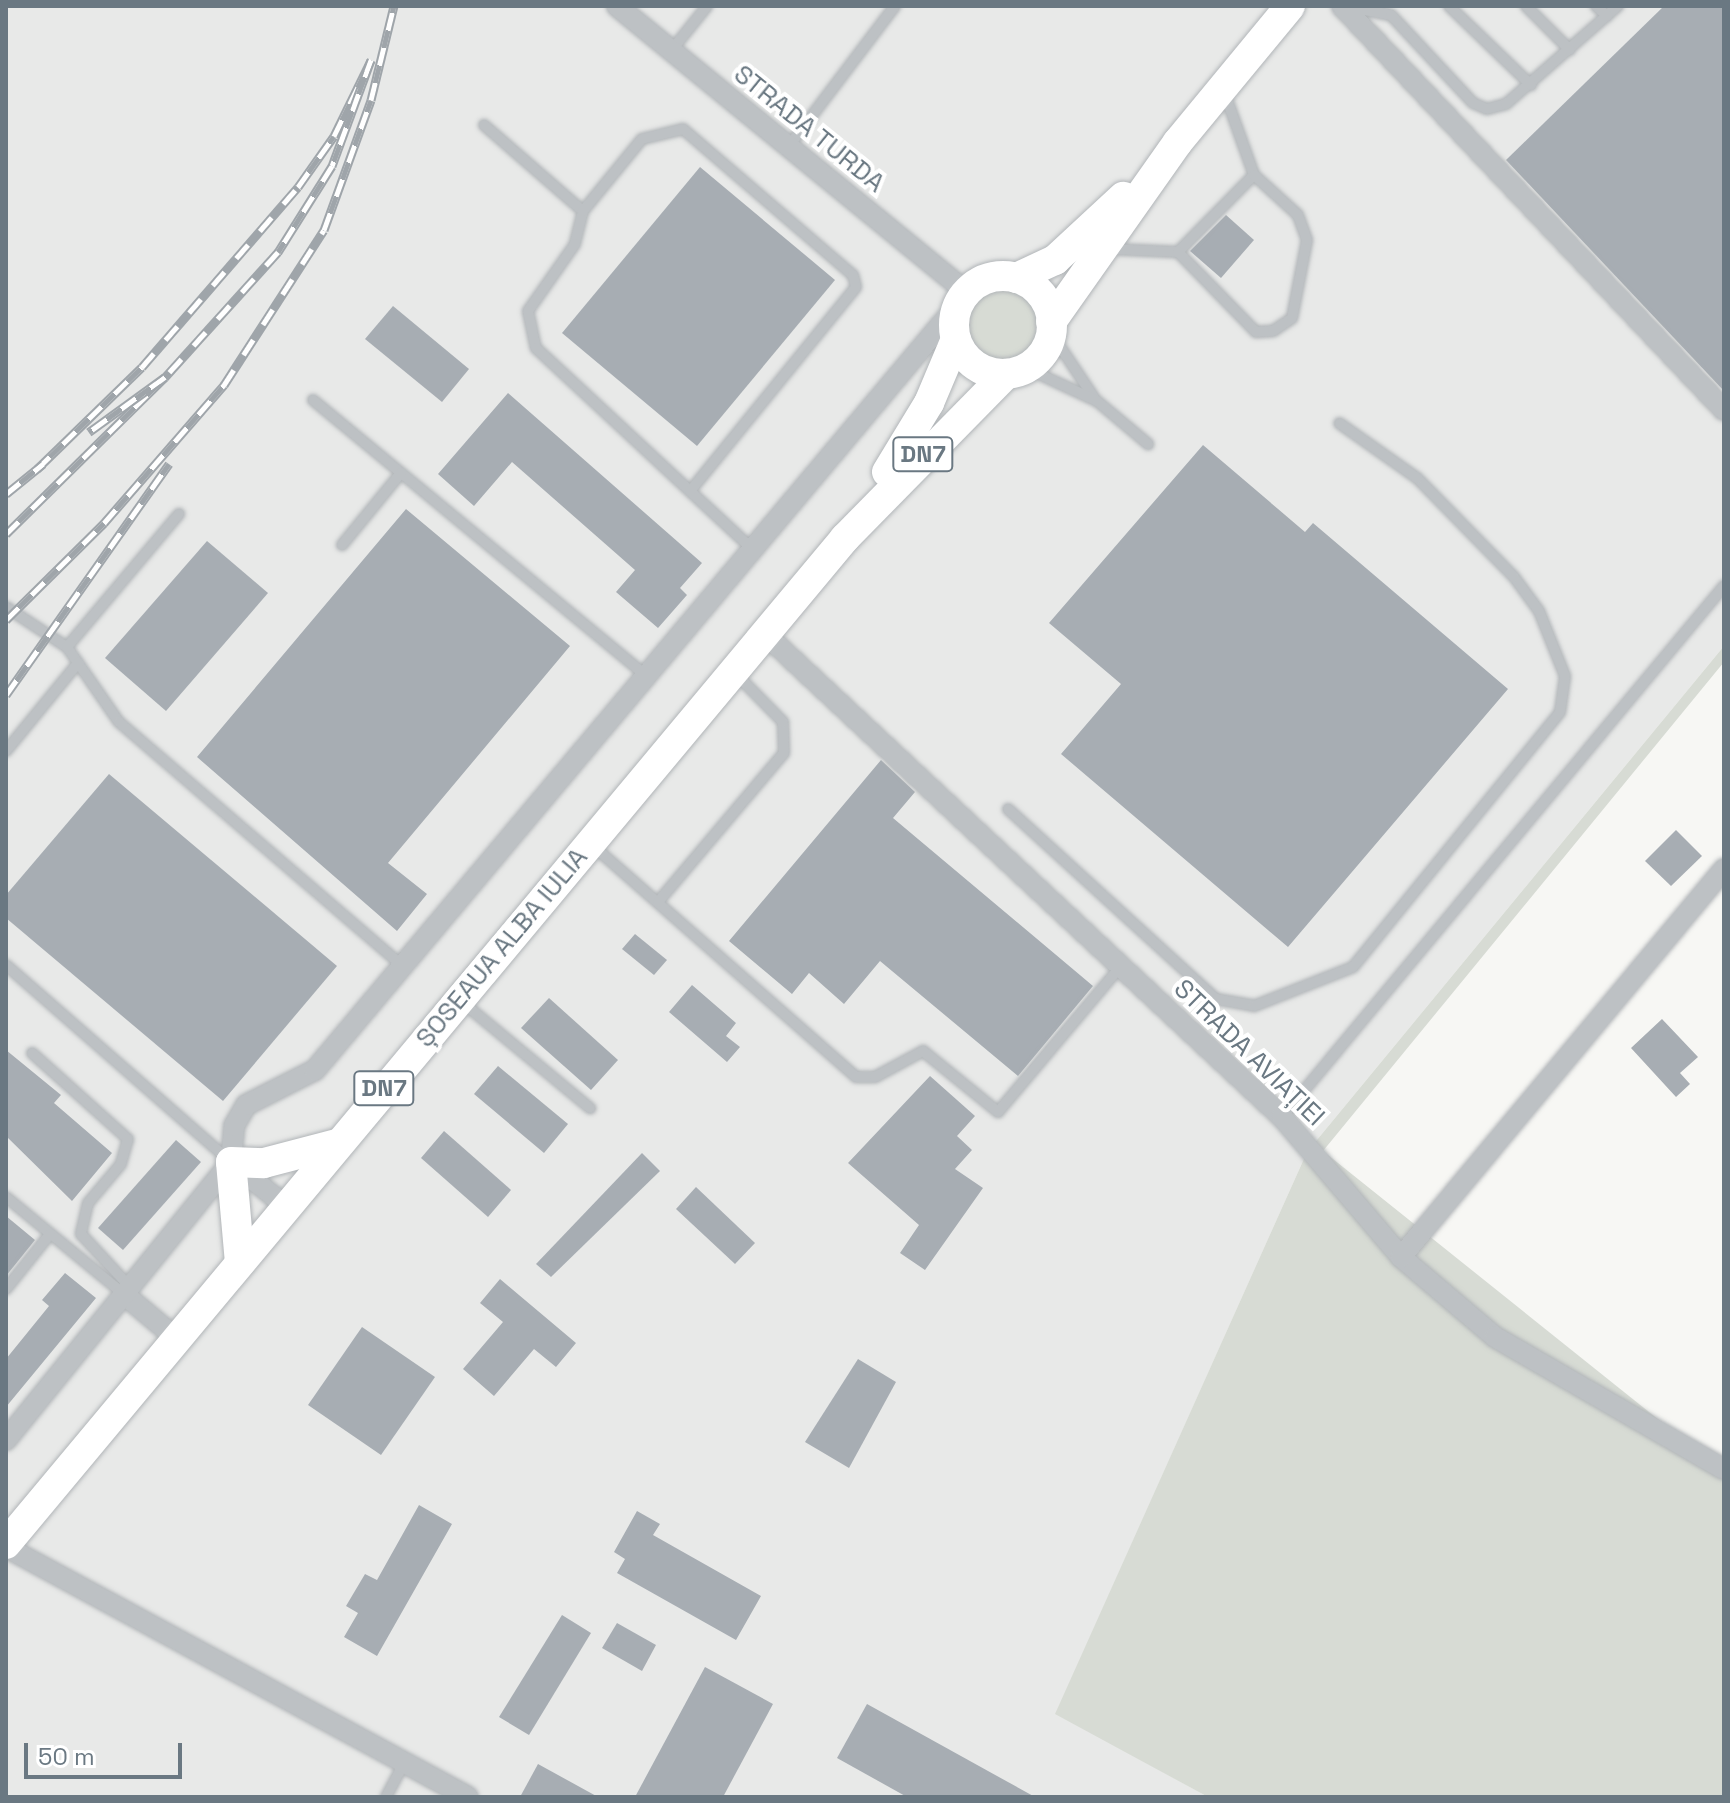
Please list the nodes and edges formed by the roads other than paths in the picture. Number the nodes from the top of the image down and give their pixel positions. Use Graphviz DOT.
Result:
graph roads {
  1 [pos="617,6"];
  2 [pos="707,6"];
  3 [pos="895,6"];
  4 [pos="1290,6"];
  5 [pos="1342,6"];
  6 [pos="1449,6"];
  7 [pos="1526,6"];
  8 [pos="1596,6"];
  9 [pos="1618,6"];
  10 [pos="1394,10"];
  11 [pos="1607,16"];
  12 [pos="1570,50"];
  13 [pos="671,51"];
  14 [pos="1531,85"];
  15 [pos="1223,88"];
  16 [pos="484,125"];
  17 [pos="1178,142"];
  18 [pos="789,146"];
  19 [pos="1254,175"];
  20 [pos="583,211"];
  21 [pos="1103,248"];
  22 [pos="1178,252"];
  23 [pos="1016,278"];
  24 [pos="964,296"];
  25 [pos="1051,328"];
  26 [pos="955,338"];
  27 [pos="925,339"];
  28 [pos="1016,371"];
  29 [pos="313,400"];
  30 [pos="1097,401"];
  31 [pos="1724,410"];
  32 [pos="1339,423"];
  33 [pos="1148,444"];
  34 [pos="401,473"];
  35 [pos="690,491"];
  36 [pos="179,514"];
  37 [pos="845,538"];
  38 [pos="342,545"];
  39 [pos="750,547"];
  40 [pos="1724,586"];
  41 [pos="6,607"];
  42 [pos="764,633"];
  43 [pos="67,647"];
  44 [pos="78,663"];
  45 [pos="733,670"];
  46 [pos="644,674"];
  47 [pos="6,751"];
  48 [pos="1008,809"];
  49 [pos="589,843"];
  50 [pos="1724,869"];
  51 [pos="658,902"];
  52 [pos="6,965"];
  53 [pos="402,965"];
  54 [pos="1121,966"];
  55 [pos="459,1000"];
  56 [pos="32,1053"];
  57 [pos="590,1108"];
  58 [pos="1282,1117"];
  59 [pos="337,1144"];
  60 [pos="231,1162"];
  61 [pos="6,1197"];
  62 [pos="287,1207"];
  63 [pos="50,1234"];
  64 [pos="1401,1257"];
  65 [pos="240,1263"];
  66 [pos="6,1289"];
  67 [pos="129,1292"];
  68 [pos="177,1339"];
  69 [pos="6,1440"];
  70 [pos="1724,1469"];
  71 [pos="6,1546"];
  72 [pos="404,1763"];
  73 [pos="386,1797"];
  74 [pos="468,1797"];
  1 -- 13 [label="street, STRADA TURDA"];
  2 -- 13 [label="lane"];
  3 -- 18 [label="lane"];
  4 -- 15 [label="main road, DN7"];
  5 -- 10 [label="lane"];
  5 -- 31 [label="street"];
  6 -- 14 [label="lane"];
  7 -- 12 [label="lane"];
  8 -- 11 [label="lane"];
  9 -- 11 [label="lane"];
  10 -- 14 [label="lane"];
  11 -- 12 [label="lane"];
  12 -- 14 [label="lane"];
  13 -- 18 [label="street, STRADA TURDA"];
  15 -- 17 [label="main road, DN7"];
  15 -- 19 [label="lane"];
  16 -- 20 [label="lane"];
  17 -- 21 [label="main road, DN7"];
  17 -- 23 [label="main road, DN7"];
  18 -- 24 [label="street, STRADA TURDA"];
  19 -- 22 [label="lane"];
  19 -- 22 [label="lane"];
  20 -- 35 [label="lane"];
  20 -- 35 [label="lane"];
  21 -- 22 [label="lane"];
  21 -- 25 [label="main road, DN7"];
  23 -- 24 [label="main road, DN7"];
  23 -- 25 [label="main road"];
  24 -- 26 [label="main road, DN7"];
  24 -- 27 [label="street"];
  25 -- 28 [label="main road, DN7"];
  25 -- 30 [label="lane"];
  26 -- 27 [label="street"];
  26 -- 28 [label="main road"];
  26 -- 37 [label="main road, ȘOSEAUA ALBA IULIA / DN7"];
  27 -- 39 [label="street"];
  28 -- 30 [label="lane"];
  28 -- 37 [label="main road, ȘOSEAUA ALBA IULIA / DN7"];
  29 -- 34 [label="lane"];
  30 -- 33 [label="lane"];
  32 -- 48 [label="lane"];
  34 -- 38 [label="lane"];
  34 -- 46 [label="lane"];
  35 -- 39 [label="lane"];
  36 -- 43 [label="lane"];
  37 -- 42 [label="main road, ȘOSEAUA ALBA IULIA / DN7"];
  39 -- 46 [label="street"];
  40 -- 58 [label="lane"];
  41 -- 43 [label="lane"];
  42 -- 45 [label="main road, ȘOSEAUA ALBA IULIA / DN7"];
  42 -- 54 [label="street, STRADA AVIAȚIEI"];
  43 -- 44 [label="lane"];
  44 -- 47 [label="lane"];
  44 -- 53 [label="lane"];
  45 -- 49 [label="main road, ȘOSEAUA ALBA IULIA / DN7"];
  45 -- 51 [label="lane"];
  46 -- 53 [label="street"];
  49 -- 51 [label="lane"];
  49 -- 55 [label="main road, ȘOSEAUA ALBA IULIA / DN7"];
  50 -- 64 [label="street"];
  51 -- 54 [label="lane"];
  52 -- 60 [label="lane"];
  53 -- 60 [label="street"];
  54 -- 58 [label="street, STRADA AVIAȚIEI"];
  55 -- 57 [label="lane"];
  55 -- 59 [label="main road, ȘOSEAUA ALBA IULIA / DN7"];
  56 -- 67 [label="lane"];
  58 -- 64 [label="street, STRADA AVIAȚIEI"];
  59 -- 60 [label="main road"];
  59 -- 62 [label="main road, ȘOSEAUA ALBA IULIA / DN7"];
  60 -- 62 [label="street"];
  60 -- 65 [label="main road"];
  60 -- 67 [label="street"];
  61 -- 63 [label="lane"];
  62 -- 65 [label="main road, ȘOSEAUA ALBA IULIA / DN7"];
  63 -- 66 [label="lane"];
  63 -- 67 [label="lane"];
  64 -- 70 [label="street, STRADA AVIAȚIEI"];
  65 -- 68 [label="main road, ȘOSEAUA ALBA IULIA / DN7"];
  67 -- 68 [label="street"];
  67 -- 69 [label="street"];
  68 -- 71 [label="main road, ȘOSEAUA ALBA IULIA / DN7"];
  71 -- 72 [label="street"];
  72 -- 73 [label="lane"];
  72 -- 74 [label="street"];
}
